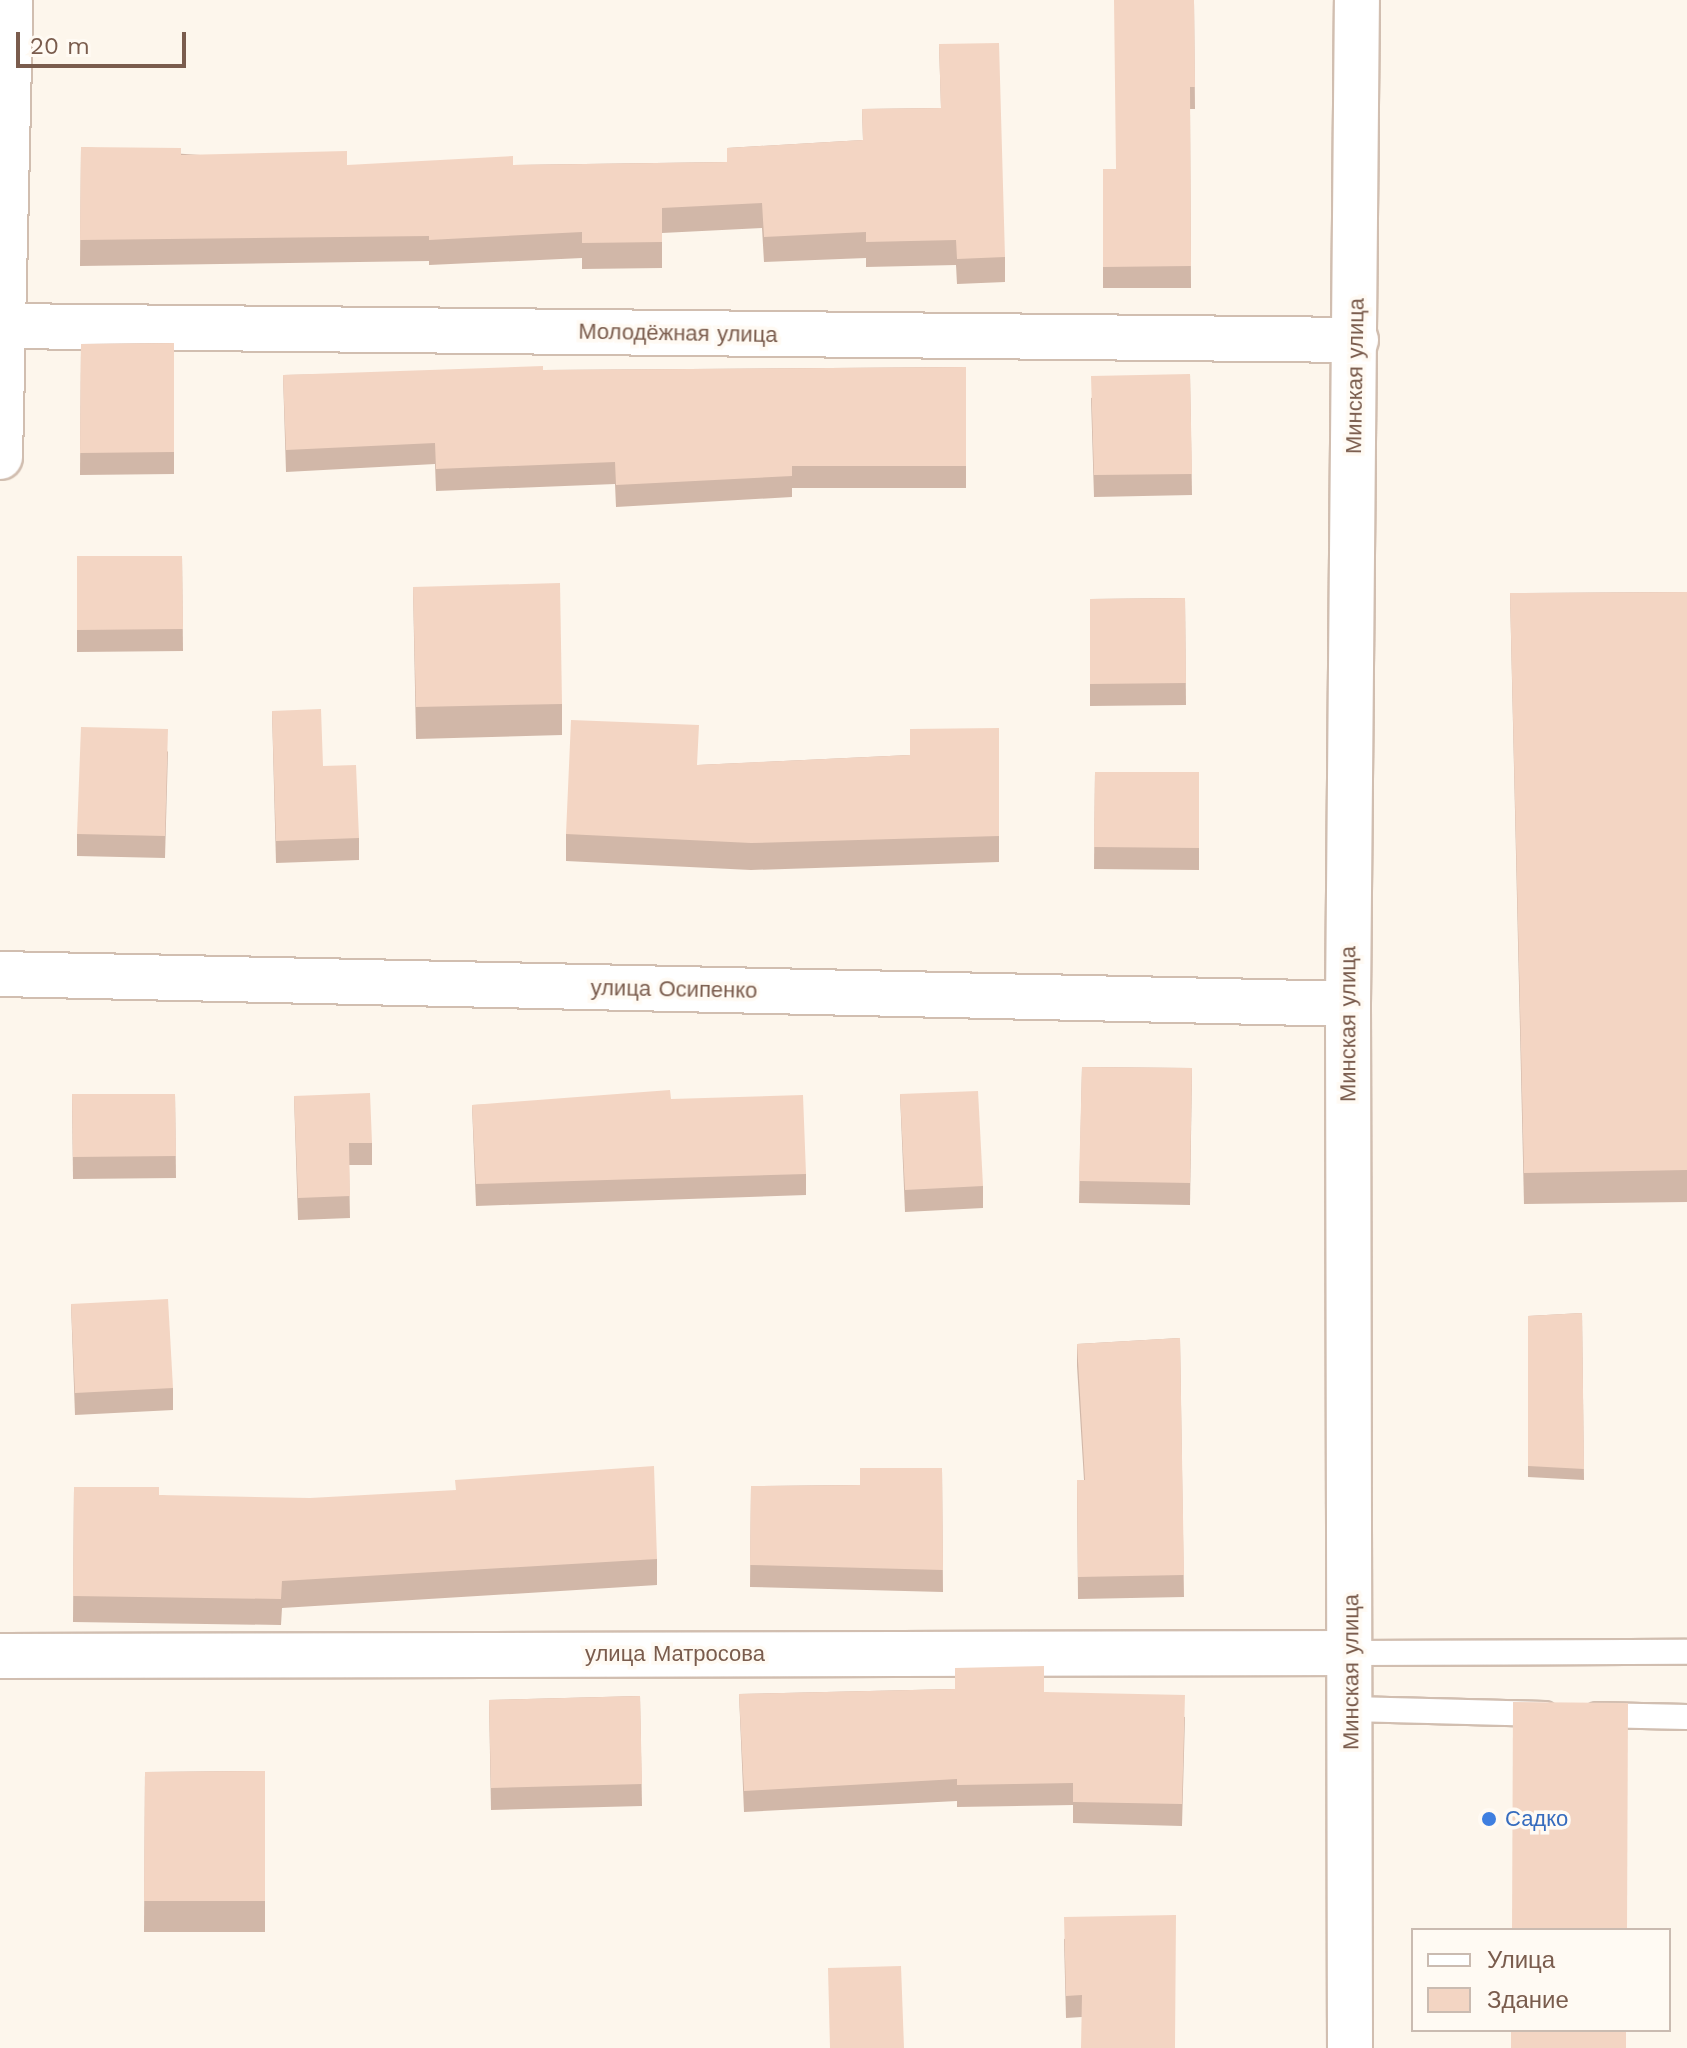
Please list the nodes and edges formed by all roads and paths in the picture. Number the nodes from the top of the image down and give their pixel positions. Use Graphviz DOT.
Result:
graph roads {
  1 [pos="10,0"];
  2 [pos="1357,0"];
  3 [pos="2,326"];
  4 [pos="1356,340"];
  5 [pos="0,457"];
  6 [pos="0,974"];
  7 [pos="1348,1004"];
  8 [pos="1687,1652"];
  9 [pos="1351,1653"];
  10 [pos="0,1656"];
  11 [pos="1351,1709"];
  12 [pos="1687,1717"];
  13 [pos="1350,2048"];
  1 -- 3 [label="street"];
  2 -- 4 [label="street, Минская улица"];
  3 -- 4 [label="street, Молодёжная улица"];
  3 -- 5 [label="street"];
  4 -- 7 [label="street, Минская улица"];
  6 -- 7 [label="street, улица Осипенко"];
  7 -- 9 [label="street, Минская улица"];
  8 -- 9 [label="lane"];
  9 -- 10 [label="street, улица Матросова"];
  9 -- 11 [label="street, Минская улица"];
  11 -- 12 [label="lane"];
  11 -- 13 [label="street, Минская улица"];
}
